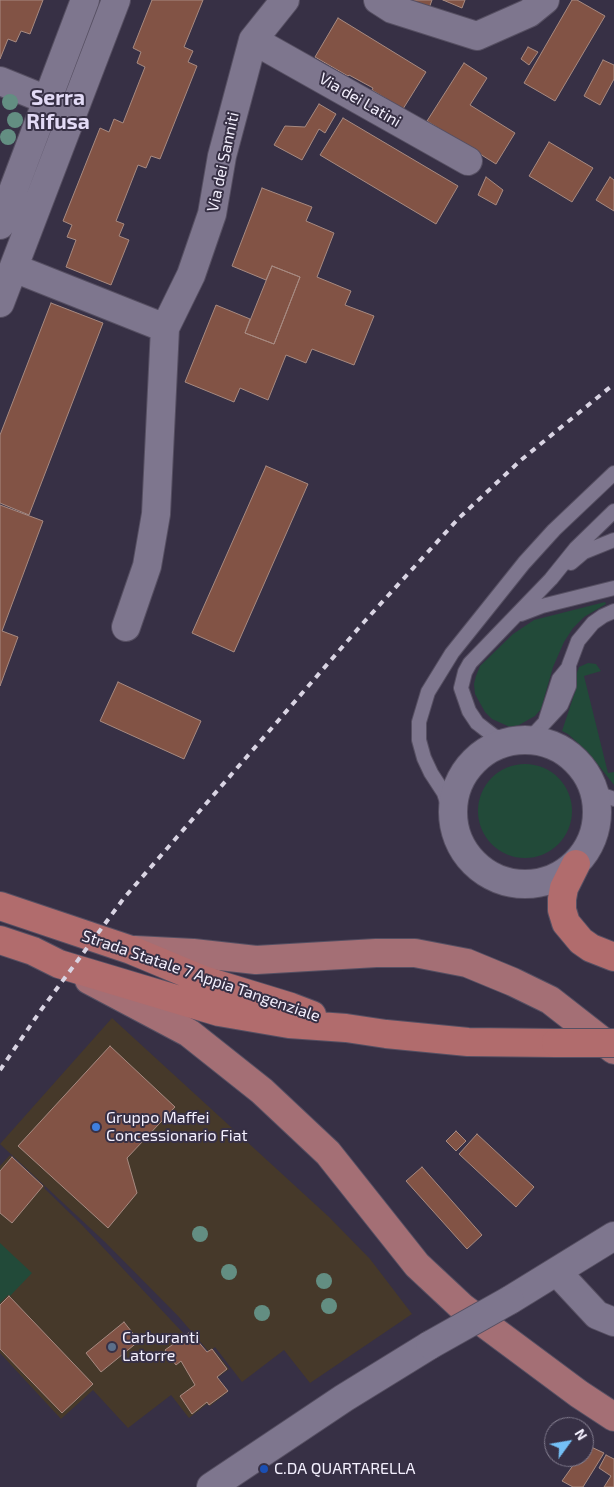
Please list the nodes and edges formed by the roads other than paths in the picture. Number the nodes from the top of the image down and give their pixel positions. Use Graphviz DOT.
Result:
graph roads {
  1 [pos="86,0"];
  2 [pos="116,0"];
  3 [pos="285,0"];
  4 [pos="378,0"];
  5 [pos="545,0"];
  6 [pos="253,40"];
  7 [pos="0,82"];
  8 [pos="48,100"];
  9 [pos="74,111"];
  10 [pos="468,161"];
  11 [pos="0,225"];
  12 [pos="14,268"];
  13 [pos="0,304"];
  14 [pos="165,328"];
  15 [pos="614,473"];
  16 [pos="614,510"];
  17 [pos="614,515"];
  18 [pos="595,528"];
  19 [pos="614,540"];
  20 [pos="551,579"];
  21 [pos="614,588"];
  22 [pos="493,604"];
  23 [pos="614,611"];
  24 [pos="508,624"];
  25 [pos="126,627"];
  26 [pos="461,688"];
  27 [pos="527,734"];
  28 [pos="592,783"];
  29 [pos="614,799"];
  30 [pos="453,821"];
  31 [pos="614,838"];
  32 [pos="580,860"];
  33 [pos="0,906"];
  34 [pos="0,940"];
  35 [pos="131,950"];
  36 [pos="614,957"];
  37 [pos="58,964"];
  38 [pos="346,1028"];
  39 [pos="614,1043"];
  40 [pos="614,1050"];
  41 [pos="614,1236"];
  42 [pos="557,1272"];
  43 [pos="614,1322"];
  44 [pos="614,1417"];
  45 [pos="215,1486"];
  1 -- 8 [label="street"];
  2 -- 9 [label="street"];
  3 -- 6 [label="street, Via dei Sanniti"];
  4 -- 5 [label="street"];
  6 -- 10 [label="street, Via dei Latini"];
  6 -- 14 [label="street, Via dei Sanniti"];
  7 -- 8 [label="street"];
  8 -- 9 [label="street"];
  8 -- 11 [label="street"];
  9 -- 12 [label="street"];
  12 -- 13 [label="street"];
  12 -- 14 [label="street"];
  14 -- 25 [label="street, Via dei Sanniti"];
  15 -- 22 [label="lane"];
  16 -- 18 [label="lane"];
  17 -- 18 [label="lane"];
  18 -- 20 [label="lane"];
  19 -- 20 [label="lane"];
  20 -- 24 [label="lane"];
  21 -- 24 [label="lane"];
  22 -- 26 [label="lane"];
  22 -- 30 [label="lane"];
  23 -- 27 [label="lane"];
  24 -- 26 [label="lane"];
  26 -- 27 [label="lane"];
  27 -- 28 [label="street"];
  27 -- 30 [label="street"];
  28 -- 29 [label="lane"];
  28 -- 32 [label="street"];
  30 -- 32 [label="street"];
  31 -- 32 [label="street"];
  32 -- 36 [label="highway"];
  33 -- 35 [label="highway, Strada Statale 7 Appia Tangenziale"];
  34 -- 37 [label="highway, Strada Statale 7 Appia Tangenziale"];
  35 -- 38 [label="highway, Strada Statale 7 Appia Tangenziale"];
  35 -- 40 [label="main road"];
  37 -- 38 [label="highway, Strada Statale 7 Appia Tangenziale"];
  37 -- 44 [label="main road"];
  38 -- 39 [label="highway, bridge"];
  41 -- 42 [label="street"];
  42 -- 43 [label="street"];
  42 -- 45 [label="street, bridge"];
}
